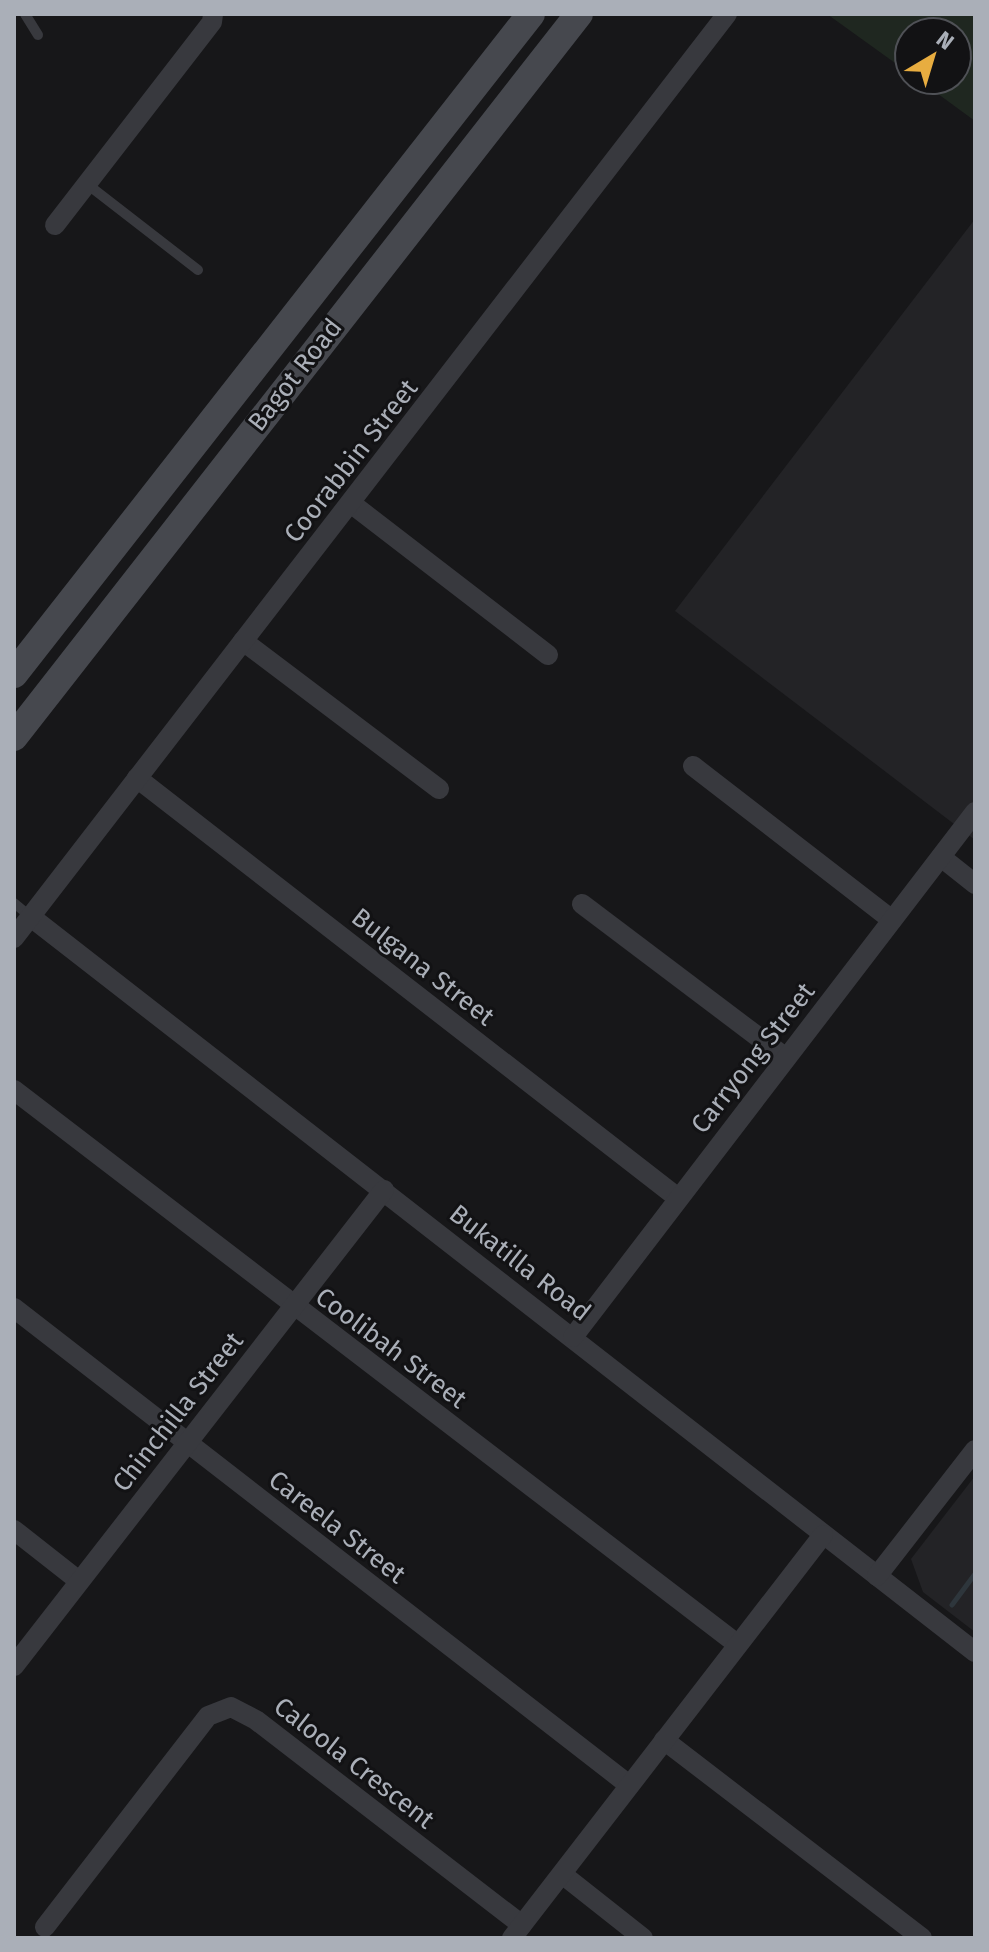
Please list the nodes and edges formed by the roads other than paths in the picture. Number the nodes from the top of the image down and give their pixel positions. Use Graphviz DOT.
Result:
graph roads {
  1 [pos="25,14"];
  2 [pos="213,14"];
  3 [pos="531,14"];
  4 [pos="579,14"];
  5 [pos="727,14"];
  6 [pos="38,35"];
  7 [pos="87,184"];
  8 [pos="55,225"];
  9 [pos="198,270"];
  10 [pos="352,504"];
  11 [pos="243,641"];
  12 [pos="548,655"];
  13 [pos="14,674"];
  14 [pos="14,737"];
  15 [pos="693,766"];
  16 [pos="137,778"];
  17 [pos="439,789"];
  18 [pos="975,812"];
  19 [pos="941,857"];
  20 [pos="975,884"];
  21 [pos="14,903"];
  22 [pos="582,904"];
  23 [pos="31,917"];
  24 [pos="892,920"];
  25 [pos="14,938"];
  26 [pos="786,1058"];
  27 [pos="14,1090"];
  28 [pos="384,1190"];
  29 [pos="678,1198"];
  30 [pos="293,1306"];
  31 [pos="14,1308"];
  32 [pos="573,1337"];
  33 [pos="187,1443"];
  34 [pos="975,1450"];
  35 [pos="14,1530"];
  36 [pos="823,1535"];
  37 [pos="877,1576"];
  38 [pos="79,1581"];
  39 [pos="737,1644"];
  40 [pos="975,1652"];
  41 [pos="14,1666"];
  42 [pos="664,1740"];
  43 [pos="629,1785"];
  44 [pos="562,1874"];
  45 [pos="45,1927"];
  46 [pos="517,1932"];
  47 [pos="643,1938"];
  48 [pos="922,1938"];
  1 -- 6 [label="lane"];
  2 -- 7 [label="street"];
  3 -- 13 [label="main road, Bagot Road"];
  4 -- 14 [label="main road, Bagot Road"];
  5 -- 10 [label="street, Coorabbin Street"];
  7 -- 8 [label="street"];
  7 -- 9 [label="lane"];
  10 -- 11 [label="street, Coorabbin Street"];
  10 -- 12 [label="street"];
  11 -- 16 [label="street, Coorabbin Street"];
  11 -- 17 [label="street"];
  15 -- 24 [label="street"];
  16 -- 23 [label="street, Coorabbin Street"];
  16 -- 29 [label="street, Bulgana Street"];
  18 -- 19 [label="street, Carryong Street"];
  19 -- 20 [label="street"];
  19 -- 24 [label="street, Carryong Street"];
  21 -- 23 [label="lane"];
  22 -- 26 [label="street"];
  23 -- 25 [label="street, Coorabbin Street"];
  23 -- 28 [label="street, Bukatilla Road"];
  24 -- 26 [label="street, Carryong Street"];
  26 -- 29 [label="street, Carryong Street"];
  27 -- 30 [label="street, Coolibah Street"];
  28 -- 30 [label="street, Chinchilla Street"];
  28 -- 32 [label="street, Bukatilla Road"];
  29 -- 32 [label="street, Carryong Street"];
  30 -- 33 [label="street, Chinchilla Street"];
  30 -- 39 [label="street, Coolibah Street"];
  31 -- 33 [label="street, Careela Street"];
  32 -- 36 [label="street, Bukatilla Road"];
  33 -- 38 [label="street, Chinchilla Street"];
  33 -- 43 [label="street, Careela Street"];
  34 -- 37 [label="street"];
  35 -- 38 [label="street"];
  36 -- 37 [label="street, Bukatilla Road"];
  36 -- 39 [label="street"];
  37 -- 40 [label="street, Bukatilla Road"];
  38 -- 41 [label="street, Chinchilla Street"];
  39 -- 42 [label="street"];
  42 -- 43 [label="street"];
  42 -- 48 [label="street"];
  43 -- 44 [label="street"];
  44 -- 46 [label="street"];
  44 -- 47 [label="street"];
  45 -- 46 [label="street, Caloola Crescent"];
}
